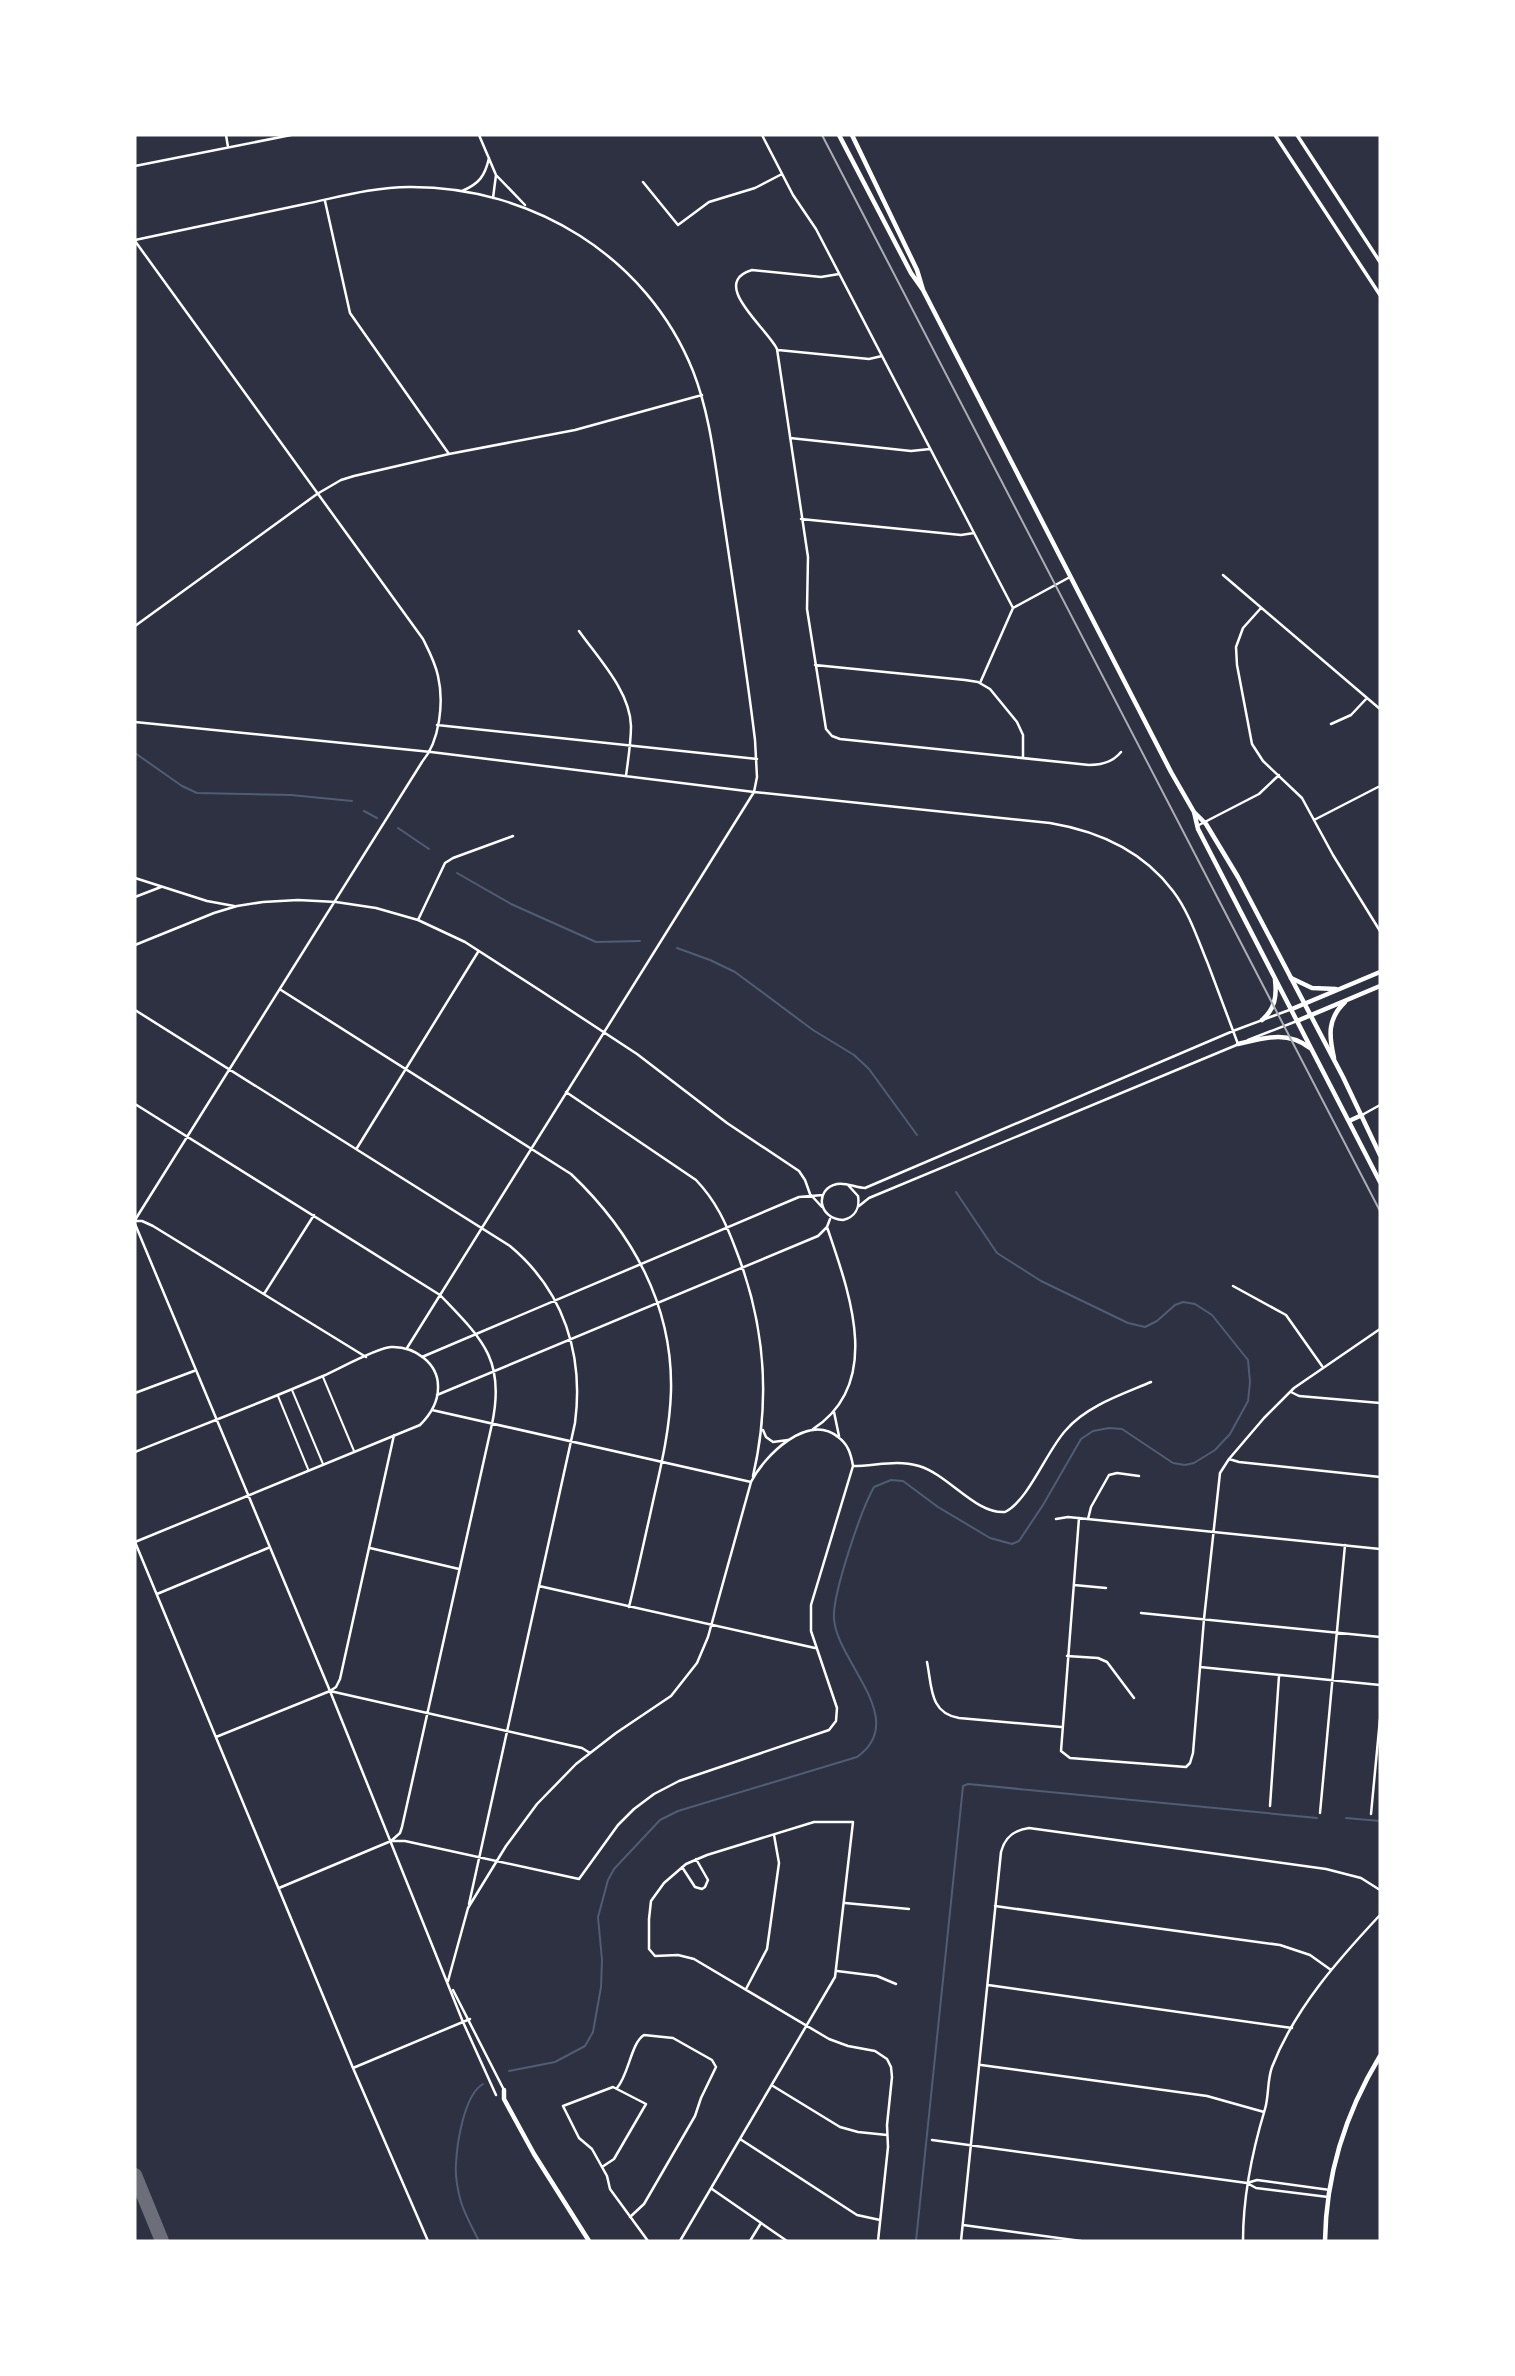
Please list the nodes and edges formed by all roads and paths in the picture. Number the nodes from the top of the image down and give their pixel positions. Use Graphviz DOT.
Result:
graph roads {
  1 [pos="226,135"];
  2 [pos="291,135"];
  3 [pos="479,135"];
  4 [pos="762,135"];
  5 [pos="839,135"];
  6 [pos="1275,135"];
  7 [pos="1297,135"];
  8 [pos="853,136"];
  9 [pos="843,143"];
  10 [pos="228,148"];
  11 [pos="489,158"];
  12 [pos="135,166"];
  13 [pos="782,174"];
  14 [pos="496,175"];
  15 [pos="643,182"];
  16 [pos="462,191"];
  17 [pos="493,198"];
  18 [pos="325,200"];
  19 [pos="886,207"];
  20 [pos="528,208"];
  21 [pos="878,211"];
  22 [pos="135,240"];
  23 [pos="1380,262"];
  24 [pos="839,274"];
  25 [pos="923,290"];
  26 [pos="1380,295"];
  27 [pos="777,349"];
  28 [pos="882,356"];
  29 [pos="702,395"];
  30 [pos="790,438"];
  31 [pos="930,449"];
  32 [pos="450,453"];
  33 [pos="317,494"];
  34 [pos="801,519"];
  35 [pos="974,533"];
  36 [pos="1223,575"];
  37 [pos="1070,577"];
  38 [pos="1013,608"];
  39 [pos="1261,608"];
  40 [pos="135,626"];
  41 [pos="579,631"];
  42 [pos="815,665"];
  43 [pos="980,683"];
  44 [pos="1367,698"];
  45 [pos="1380,709"];
  46 [pos="135,722"];
  47 [pos="1331,724"];
  48 [pos="437,726"];
  49 [pos="630,745"];
  50 [pos="431,752"];
  51 [pos="1121,752"];
  52 [pos="1023,758"];
  53 [pos="757,759"];
  54 [pos="1279,775"];
  55 [pos="626,776"];
  56 [pos="1380,786"];
  57 [pos="754,792"];
  58 [pos="1194,812"];
  59 [pos="1314,820"];
  60 [pos="1204,822"];
  61 [pos="1197,826"];
  62 [pos="513,836"];
  63 [pos="135,878"];
  64 [pos="162,886"];
  65 [pos="135,897"];
  66 [pos="336,902"];
  67 [pos="1252,903"];
  68 [pos="237,906"];
  69 [pos="1240,910"];
  70 [pos="418,920"];
  71 [pos="1380,932"];
  72 [pos="135,945"];
  73 [pos="479,951"];
  74 [pos="1380,972"];
  75 [pos="1274,975"];
  76 [pos="1290,976"];
  77 [pos="1380,986"];
  78 [pos="1340,988"];
  79 [pos="281,990"];
  80 [pos="1350,999"];
  81 [pos="1304,1004"];
  82 [pos="1292,1009"];
  83 [pos="135,1010"];
  84 [pos="1310,1015"];
  85 [pos="1262,1020"];
  86 [pos="1297,1021"];
  87 [pos="1233,1031"];
  88 [pos="603,1032"];
  89 [pos="1238,1044"];
  90 [pos="1313,1049"];
  91 [pos="1335,1062"];
  92 [pos="230,1070"];
  93 [pos="407,1070"];
  94 [pos="566,1092"];
  95 [pos="135,1104"];
  96 [pos="1380,1105"];
  97 [pos="1362,1115"];
  98 [pos="1349,1121"];
  99 [pos="188,1137"];
  100 [pos="531,1147"];
  101 [pos="357,1148"];
  102 [pos="1380,1155"];
  103 [pos="1380,1182"];
  104 [pos="848,1185"];
  105 [pos="810,1194"];
  106 [pos="823,1195"];
  107 [pos="822,1207"];
  108 [pos="856,1212"];
  109 [pos="314,1215"];
  110 [pos="831,1218"];
  111 [pos="135,1222"];
  112 [pos="482,1227"];
  113 [pos="727,1227"];
  114 [pos="827,1227"];
  115 [pos="641,1264"];
  116 [pos="743,1267"];
  117 [pos="1233,1286"];
  118 [pos="264,1294"];
  119 [pos="440,1295"];
  120 [pos="555,1301"];
  121 [pos="657,1303"];
  122 [pos="1380,1329"];
  123 [pos="477,1334"];
  124 [pos="571,1339"];
  125 [pos="407,1348"];
  126 [pos="366,1357"];
  127 [pos="422,1357"];
  128 [pos="1322,1367"];
  129 [pos="195,1370"];
  130 [pos="495,1371"];
  131 [pos="322,1376"];
  132 [pos="1151,1382"];
  133 [pos="292,1389"];
  134 [pos="1290,1391"];
  135 [pos="135,1393"];
  136 [pos="278,1395"];
  137 [pos="437,1396"];
  138 [pos="1380,1403"];
  139 [pos="432,1410"];
  140 [pos="834,1412"];
  141 [pos="215,1420"];
  142 [pos="492,1424"];
  143 [pos="762,1427"];
  144 [pos="811,1430"];
  145 [pos="394,1433"];
  146 [pos="791,1439"];
  147 [pos="842,1439"];
  148 [pos="571,1440"];
  149 [pos="354,1451"];
  150 [pos="135,1452"];
  151 [pos="1229,1459"];
  152 [pos="662,1461"];
  153 [pos="323,1464"];
  154 [pos="853,1466"];
  155 [pos="308,1469"];
  156 [pos="1139,1476"];
  157 [pos="1380,1477"];
  158 [pos="751,1482"];
  159 [pos="246,1495"];
  160 [pos="1079,1518"];
  161 [pos="1056,1519"];
  162 [pos="1088,1519"];
  163 [pos="1213,1532"];
  164 [pos="135,1542"];
  165 [pos="1345,1545"];
  166 [pos="268,1548"];
  167 [pos="370,1548"];
  168 [pos="1380,1549"];
  169 [pos="460,1569"];
  170 [pos="1073,1584"];
  171 [pos="539,1586"];
  172 [pos="1106,1588"];
  173 [pos="157,1594"];
  174 [pos="629,1607"];
  175 [pos="1141,1613"];
  176 [pos="1204,1619"];
  177 [pos="712,1625"];
  178 [pos="1336,1633"];
  179 [pos="1380,1637"];
  180 [pos="817,1648"];
  181 [pos="1067,1656"];
  182 [pos="927,1662"];
  183 [pos="1200,1667"];
  184 [pos="1279,1675"];
  185 [pos="1332,1680"];
  186 [pos="1380,1685"];
  187 [pos="330,1691"];
  188 [pos="1134,1698"];
  189 [pos="428,1713"];
  190 [pos="1380,1718"];
  191 [pos="1061,1727"];
  192 [pos="506,1731"];
  193 [pos="216,1737"];
  194 [pos="590,1753"];
  195 [pos="1270,1806"];
  196 [pos="1320,1813"];
  197 [pos="1371,1814"];
  198 [pos="774,1834"];
  199 [pos="391,1841"];
  200 [pos="477,1857"];
  201 [pos="696,1859"];
  202 [pos="496,1863"];
  203 [pos="682,1867"];
  204 [pos="279,1888"];
  205 [pos="1380,1890"];
  206 [pos="845,1903"];
  207 [pos="995,1906"];
  208 [pos="468,1908"];
  209 [pos="909,1909"];
  210 [pos="1380,1915"];
  211 [pos="1331,1970"];
  212 [pos="837,1971"];
  213 [pos="449,1981"];
  214 [pos="896,1984"];
  215 [pos="988,1986"];
  216 [pos="746,1989"];
  217 [pos="470,2019"];
  218 [pos="463,2022"];
  219 [pos="807,2026"];
  220 [pos="1292,2028"];
  221 [pos="1380,2056"];
  222 [pos="980,2065"];
  223 [pos="353,2068"];
  224 [pos="772,2085"];
  225 [pos="617,2088"];
  226 [pos="504,2090"];
  227 [pos="496,2095"];
  228 [pos="504,2099"];
  229 [pos="1264,2112"];
  230 [pos="887,2135"];
  231 [pos="740,2139"];
  232 [pos="932,2140"];
  233 [pos="971,2145"];
  234 [pos="602,2167"];
  235 [pos="1247,2183"];
  236 [pos="711,2189"];
  237 [pos="1330,2190"];
  238 [pos="1328,2197"];
  239 [pos="630,2217"];
  240 [pos="880,2220"];
  241 [pos="761,2223"];
  242 [pos="963,2225"];
  243 [pos="428,2241"];
  244 [pos="589,2241"];
  245 [pos="648,2241"];
  246 [pos="680,2241"];
  247 [pos="750,2241"];
  248 [pos="787,2241"];
  249 [pos="878,2241"];
  250 [pos="961,2241"];
  251 [pos="1081,2241"];
  252 [pos="1243,2241"];
  253 [pos="1325,2241"];
  1 -- 10 [label="street"];
  2 -- 10 [label="street"];
  3 -- 11 [label="street"];
  4 -- 13 [label="street"];
  5 -- 9 [label="main road"];
  6 -- 26 [label="street"];
  7 -- 23 [label="street"];
  8 -- 9 [label="main road"];
  8 -- 19 [label="main road"];
  9 -- 21 [label="main road"];
  10 -- 12 [label="street"];
  11 -- 14 [label="street"];
  11 -- 16 [label="street"];
  13 -- 15 [label="street"];
  13 -- 24 [label="street"];
  14 -- 17 [label="street"];
  14 -- 20 [label="street"];
  16 -- 17 [label="street"];
  16 -- 18 [label="street"];
  17 -- 20 [label="street"];
  18 -- 22 [label="street"];
  18 -- 32 [label="street"];
  19 -- 21 [label="main road"];
  19 -- 25 [label="main road"];
  20 -- 29 [label="street"];
  21 -- 25 [label="main road"];
  22 -- 33 [label="street"];
  24 -- 27 [label="street"];
  24 -- 28 [label="street"];
  25 -- 37 [label="main road"];
  27 -- 28 [label="street"];
  27 -- 30 [label="street"];
  28 -- 31 [label="street"];
  29 -- 32 [label="street"];
  29 -- 53 [label="street"];
  30 -- 31 [label="street"];
  30 -- 34 [label="street"];
  31 -- 35 [label="street"];
  32 -- 33 [label="street"];
  33 -- 40 [label="street"];
  33 -- 48 [label="street"];
  34 -- 35 [label="street"];
  34 -- 42 [label="street"];
  35 -- 38 [label="street"];
  36 -- 39 [label="street"];
  37 -- 38 [label="street"];
  37 -- 58 [label="main road"];
  38 -- 43 [label="street"];
  39 -- 44 [label="street"];
  39 -- 54 [label="street"];
  41 -- 49 [label="street"];
  42 -- 43 [label="street"];
  42 -- 52 [label="street"];
  43 -- 52 [label="street"];
  44 -- 45 [label="street"];
  44 -- 47 [label="street"];
  46 -- 50 [label="street"];
  48 -- 49 [label="street"];
  48 -- 50 [label="street"];
  49 -- 53 [label="street"];
  49 -- 55 [label="street"];
  50 -- 55 [label="street"];
  50 -- 66 [label="street"];
  51 -- 52 [label="street"];
  53 -- 57 [label="street"];
  54 -- 59 [label="street"];
  54 -- 60 [label="street"];
  55 -- 57 [label="street"];
  56 -- 59 [label="street"];
  57 -- 87 [label="street"];
  57 -- 88 [label="street"];
  58 -- 60 [label="main road"];
  58 -- 61 [label="main road"];
  59 -- 71 [label="street"];
  60 -- 61 [label="street"];
  60 -- 67 [label="main road"];
  61 -- 69 [label="main road"];
  62 -- 70 [label="street"];
  63 -- 64 [label="street"];
  64 -- 65 [label="street"];
  64 -- 68 [label="street"];
  66 -- 68 [label="street"];
  66 -- 70 [label="street"];
  66 -- 79 [label="street"];
  67 -- 69 [label="main road"];
  67 -- 76 [label="main road"];
  68 -- 72 [label="street"];
  69 -- 75 [label="main road"];
  70 -- 73 [label="street"];
  73 -- 88 [label="street"];
  73 -- 93 [label="street"];
  74 -- 78 [label="main road"];
  75 -- 82 [label="main road"];
  75 -- 85 [label="main road"];
  76 -- 78 [label="main road"];
  76 -- 81 [label="main road"];
  77 -- 80 [label="main road"];
  78 -- 81 [label="main road"];
  79 -- 92 [label="street"];
  79 -- 93 [label="street"];
  80 -- 84 [label="main road"];
  80 -- 91 [label="main road"];
  81 -- 82 [label="main road"];
  81 -- 84 [label="main road"];
  82 -- 85 [label="street"];
  82 -- 86 [label="main road"];
  83 -- 92 [label="street"];
  84 -- 86 [label="main road"];
  84 -- 91 [label="main road"];
  85 -- 87 [label="street"];
  86 -- 89 [label="street"];
  86 -- 90 [label="main road"];
  87 -- 89 [label="street"];
  87 -- 104 [label="street"];
  88 -- 94 [label="street"];
  88 -- 105 [label="street"];
  89 -- 90 [label="main road"];
  89 -- 108 [label="street"];
  90 -- 98 [label="main road"];
  91 -- 97 [label="main road"];
  92 -- 99 [label="street"];
  92 -- 101 [label="street"];
  93 -- 100 [label="street"];
  93 -- 101 [label="street"];
  94 -- 100 [label="street"];
  94 -- 113 [label="street"];
  95 -- 99 [label="street"];
  96 -- 97 [label="street"];
  97 -- 98 [label="main road"];
  97 -- 102 [label="main road"];
  98 -- 103 [label="main road"];
  99 -- 109 [label="street"];
  99 -- 111 [label="street"];
  100 -- 112 [label="street"];
  100 -- 115 [label="street"];
  101 -- 112 [label="street"];
  104 -- 106 [label="street"];
  104 -- 108 [label="street"];
  105 -- 106 [label="street"];
  105 -- 107 [label="street"];
  105 -- 113 [label="street"];
  106 -- 107 [label="street"];
  107 -- 110 [label="street"];
  108 -- 110 [label="street"];
  109 -- 118 [label="street"];
  109 -- 119 [label="street"];
  110 -- 114 [label="street"];
  111 -- 118 [label="street"];
  111 -- 129 [label="street"];
  112 -- 119 [label="street"];
  112 -- 120 [label="street"];
  113 -- 115 [label="street"];
  113 -- 116 [label="street"];
  114 -- 116 [label="street"];
  114 -- 140 [label="street"];
  115 -- 120 [label="street"];
  115 -- 121 [label="street"];
  116 -- 121 [label="street"];
  116 -- 143 [label="street"];
  117 -- 128 [label="street"];
  118 -- 126 [label="street"];
  119 -- 123 [label="street"];
  119 -- 125 [label="street"];
  120 -- 123 [label="street"];
  120 -- 124 [label="street"];
  121 -- 124 [label="street"];
  121 -- 152 [label="street"];
  122 -- 128 [label="street"];
  123 -- 127 [label="street"];
  123 -- 130 [label="street"];
  124 -- 130 [label="street"];
  124 -- 148 [label="street"];
  125 -- 126 [label="street"];
  125 -- 127 [label="street"];
  126 -- 131 [label="street"];
  127 -- 137 [label="street"];
  128 -- 134 [label="street"];
  129 -- 135 [label="street"];
  129 -- 141 [label="street"];
  130 -- 137 [label="street"];
  130 -- 142 [label="street"];
  131 -- 133 [label="street"];
  131 -- 149 [label="lane"];
  132 -- 154 [label="street"];
  133 -- 136 [label="street"];
  133 -- 153 [label="lane"];
  134 -- 138 [label="street"];
  134 -- 151 [label="street"];
  136 -- 141 [label="street"];
  136 -- 155 [label="lane"];
  137 -- 139 [label="street"];
  139 -- 142 [label="street"];
  139 -- 145 [label="street"];
  140 -- 144 [label="street"];
  140 -- 147 [label="street"];
  141 -- 150 [label="street"];
  141 -- 159 [label="street"];
  142 -- 148 [label="street"];
  142 -- 169 [label="street"];
  143 -- 146 [label="street"];
  143 -- 158 [label="street"];
  144 -- 146 [label="street"];
  144 -- 147 [label="street"];
  145 -- 149 [label="street"];
  145 -- 167 [label="street"];
  146 -- 158 [label="street"];
  147 -- 154 [label="street"];
  148 -- 152 [label="street"];
  148 -- 171 [label="street"];
  149 -- 153 [label="street"];
  151 -- 157 [label="street"];
  151 -- 163 [label="street"];
  152 -- 158 [label="street"];
  152 -- 174 [label="street"];
  153 -- 155 [label="street"];
  154 -- 180 [label="street"];
  155 -- 159 [label="street"];
  156 -- 162 [label="street"];
  158 -- 177 [label="street"];
  159 -- 164 [label="street"];
  159 -- 166 [label="street"];
  160 -- 161 [label="street"];
  160 -- 162 [label="street"];
  160 -- 170 [label="street"];
  162 -- 163 [label="street"];
  163 -- 165 [label="street"];
  163 -- 176 [label="street"];
  164 -- 173 [label="street"];
  165 -- 168 [label="street"];
  165 -- 178 [label="street"];
  166 -- 173 [label="street"];
  166 -- 187 [label="street"];
  167 -- 169 [label="street"];
  167 -- 187 [label="street"];
  169 -- 189 [label="street"];
  170 -- 172 [label="street"];
  170 -- 181 [label="street"];
  171 -- 174 [label="street"];
  171 -- 192 [label="street"];
  173 -- 193 [label="street"];
  174 -- 177 [label="street"];
  175 -- 176 [label="street"];
  176 -- 178 [label="street"];
  176 -- 183 [label="street"];
  177 -- 180 [label="street"];
  177 -- 194 [label="street"];
  178 -- 179 [label="street"];
  178 -- 185 [label="street"];
  180 -- 202 [label="street"];
  181 -- 188 [label="street"];
  181 -- 191 [label="street"];
  182 -- 191 [label="street"];
  183 -- 184 [label="street"];
  183 -- 191 [label="street"];
  184 -- 185 [label="street"];
  184 -- 195 [label="street"];
  185 -- 186 [label="street"];
  185 -- 196 [label="street"];
  187 -- 189 [label="street"];
  187 -- 193 [label="street"];
  187 -- 199 [label="street"];
  189 -- 192 [label="street"];
  189 -- 199 [label="street"];
  190 -- 197 [label="street"];
  192 -- 194 [label="street"];
  192 -- 200 [label="street"];
  193 -- 204 [label="street"];
  194 -- 202 [label="street"];
  198 -- 201 [label="street"];
  198 -- 206 [label="street"];
  198 -- 216 [label="street"];
  199 -- 200 [label="street"];
  199 -- 204 [label="street"];
  199 -- 213 [label="street"];
  200 -- 202 [label="street"];
  200 -- 208 [label="street"];
  201 -- 203 [label="street"];
  201 -- 203 [label="street"];
  202 -- 208 [label="street"];
  203 -- 216 [label="street"];
  204 -- 223 [label="street"];
  205 -- 207 [label="street"];
  206 -- 209 [label="street"];
  206 -- 212 [label="street"];
  207 -- 211 [label="street"];
  207 -- 215 [label="street"];
  208 -- 213 [label="street"];
  210 -- 211 [label="street"];
  211 -- 220 [label="street"];
  212 -- 214 [label="street"];
  212 -- 219 [label="street"];
  213 -- 217 [label="street"];
  213 -- 218 [label="street"];
  215 -- 220 [label="street"];
  215 -- 222 [label="street"];
  216 -- 219 [label="street"];
  217 -- 218 [label="street"];
  217 -- 226 [label="street"];
  218 -- 223 [label="street"];
  218 -- 227 [label="street"];
  219 -- 224 [label="street"];
  219 -- 230 [label="street"];
  220 -- 229 [label="street"];
  221 -- 237 [label="main road"];
  222 -- 229 [label="street"];
  222 -- 233 [label="street"];
  223 -- 243 [label="street"];
  224 -- 230 [label="street"];
  224 -- 231 [label="street"];
  225 -- 234 [label="street"];
  225 -- 234 [label="street"];
  225 -- 239 [label="street"];
  226 -- 228 [label="main road"];
  227 -- 228 [label="main road"];
  228 -- 244 [label="main road"];
  229 -- 235 [label="street"];
  230 -- 240 [label="street"];
  231 -- 236 [label="street"];
  231 -- 240 [label="street"];
  232 -- 233 [label="street"];
  233 -- 235 [label="street"];
  233 -- 242 [label="street"];
  234 -- 239 [label="street"];
  235 -- 237 [label="street"];
  235 -- 238 [label="street"];
  235 -- 252 [label="street"];
  236 -- 241 [label="street"];
  236 -- 246 [label="street"];
  237 -- 238 [label="main road"];
  238 -- 253 [label="main road"];
  239 -- 245 [label="street"];
  240 -- 249 [label="street"];
  241 -- 247 [label="street"];
  241 -- 248 [label="street"];
  242 -- 250 [label="street"];
  242 -- 251 [label="street"];
}
